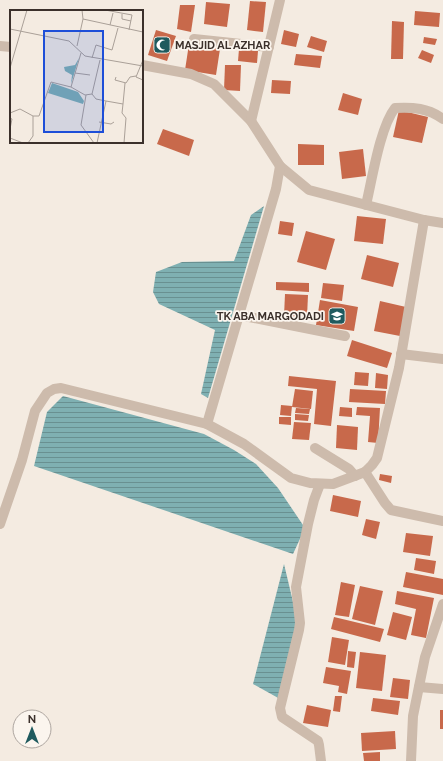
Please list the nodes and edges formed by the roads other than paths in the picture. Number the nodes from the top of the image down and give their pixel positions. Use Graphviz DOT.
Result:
graph roads {
  1 [pos="280,0"];
  2 [pos="194,39"];
  3 [pos="0,46"];
  4 [pos="10,47"];
  5 [pos="269,47"];
  6 [pos="143,65"];
  7 [pos="443,119"];
  8 [pos="251,121"];
  9 [pos="280,166"];
  10 [pos="366,205"];
  11 [pos="424,220"];
  12 [pos="443,223"];
  13 [pos="239,315"];
  14 [pos="346,336"];
  15 [pos="401,354"];
  16 [pos="443,359"];
  17 [pos="206,424"];
  18 [pos="315,448"];
  19 [pos="365,472"];
  20 [pos="355,476"];
  21 [pos="320,484"];
  22 [pos="443,521"];
  23 [pos="0,524"];
  24 [pos="443,604"];
  25 [pos="419,687"];
  26 [pos="443,689"];
  27 [pos="321,761"];
  28 [pos="411,761"];
  1 -- 5 [label="street"];
  2 -- 5 [label="street"];
  3 -- 4 [label="street"];
  5 -- 8 [label="street"];
  6 -- 8 [label="street"];
  7 -- 10 [label="street"];
  8 -- 9 [label="street"];
  9 -- 10 [label="street"];
  9 -- 13 [label="street"];
  10 -- 11 [label="street"];
  11 -- 12 [label="street"];
  11 -- 15 [label="street"];
  13 -- 14 [label="street"];
  13 -- 17 [label="street"];
  15 -- 16 [label="street"];
  15 -- 19 [label="street"];
  17 -- 21 [label="street"];
  17 -- 23 [label="street"];
  18 -- 20 [label="street"];
  19 -- 20 [label="street"];
  19 -- 22 [label="street"];
  20 -- 21 [label="street"];
  21 -- 27 [label="street"];
  24 -- 25 [label="street"];
  25 -- 26 [label="street"];
  25 -- 28 [label="street"];
}
